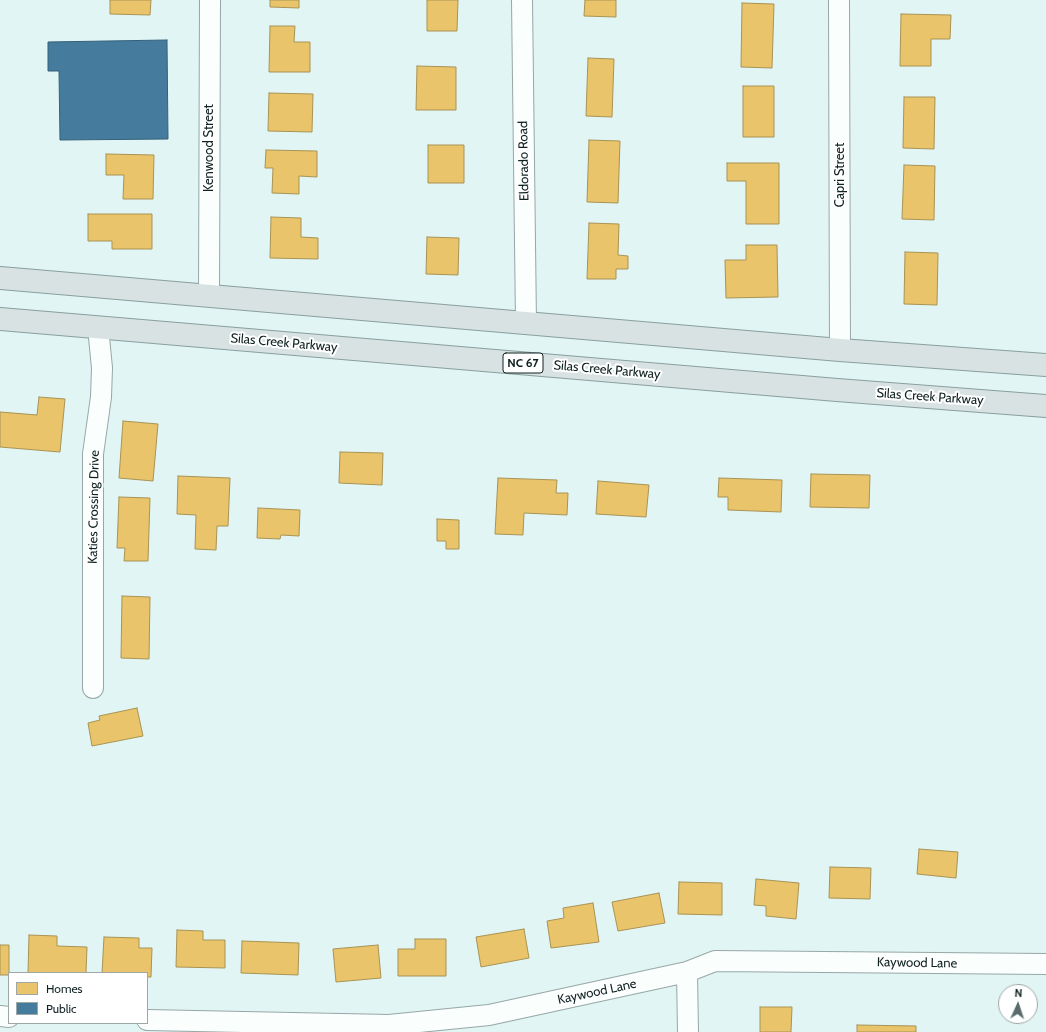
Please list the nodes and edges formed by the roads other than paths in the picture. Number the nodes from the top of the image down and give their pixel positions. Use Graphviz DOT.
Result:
graph roads {
  1 [pos="210,0"];
  2 [pos="522,0"];
  3 [pos="839,0"];
  4 [pos="0,278"];
  5 [pos="209,296"];
  6 [pos="0,319"];
  7 [pos="526,323"];
  8 [pos="98,327"];
  9 [pos="840,350"];
  10 [pos="1046,365"];
  11 [pos="1046,406"];
  12 [pos="93,688"];
  13 [pos="1046,964"];
  14 [pos="687,972"];
  15 [pos="148,1020"];
  16 [pos="688,1032"];
  1 -- 5 [label="street, Kenwood Street"];
  2 -- 7 [label="street, Eldorado Road"];
  3 -- 9 [label="street, Capri Street"];
  4 -- 5 [label="main road"];
  5 -- 7 [label="main road"];
  6 -- 8 [label="main road, Silas Creek Parkway / NC 67"];
  7 -- 9 [label="main road"];
  8 -- 11 [label="main road, Silas Creek Parkway / NC 67"];
  8 -- 12 [label="street, Katies Crossing Drive"];
  9 -- 10 [label="main road"];
  13 -- 14 [label="street, Kaywood Lane"];
  14 -- 15 [label="street, Kaywood Lane"];
  14 -- 16 [label="street"];
}
